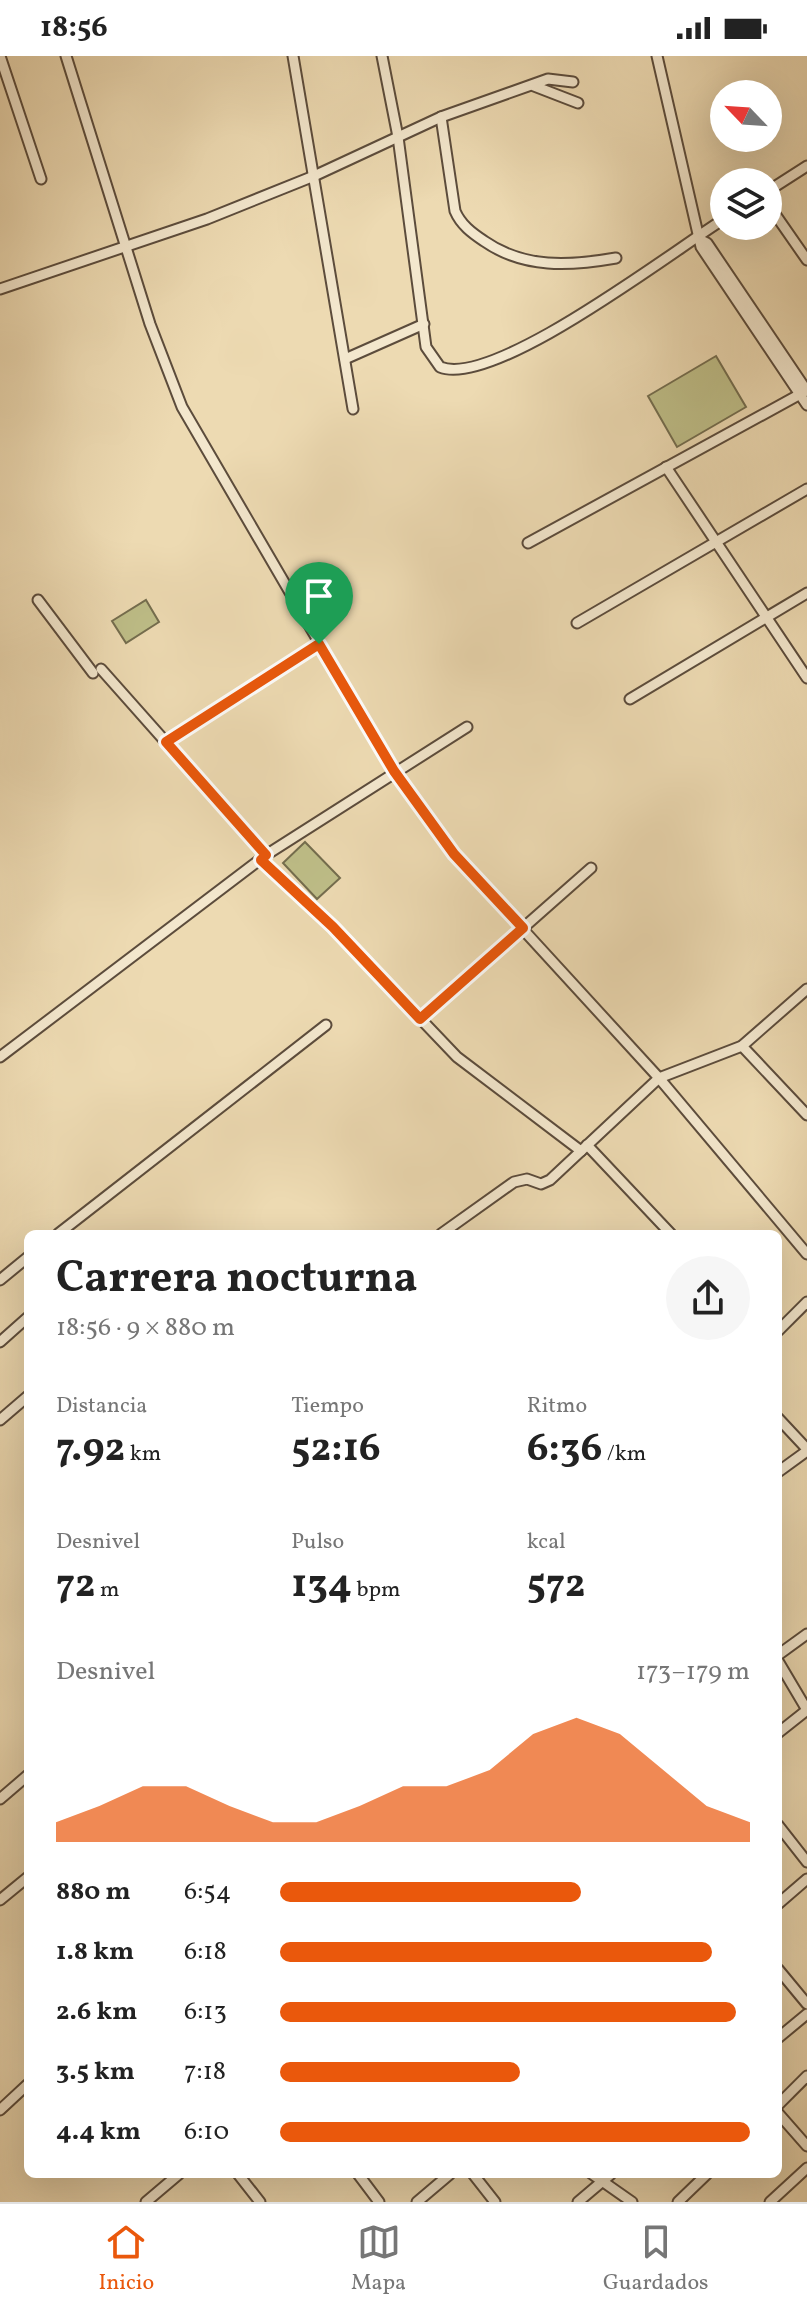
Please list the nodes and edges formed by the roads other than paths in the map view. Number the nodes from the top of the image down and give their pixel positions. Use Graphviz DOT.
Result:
graph roads {
  1 [pos="0,56"];
  2 [pos="66,56"];
  3 [pos="293,56"];
  4 [pos="382,56"];
  5 [pos="657,56"];
  6 [pos="573,82"];
  7 [pos="534,86"];
  8 [pos="578,103"];
  9 [pos="441,117"];
  10 [pos="398,137"];
  11 [pos="807,166"];
  12 [pos="314,176"];
  13 [pos="41,179"];
  14 [pos="782,182"];
  15 [pos="782,224"];
  16 [pos="710,229"];
  17 [pos="702,235"];
  18 [pos="126,249"];
  19 [pos="616,258"];
  20 [pos="807,260"];
  21 [pos="0,289"];
  22 [pos="424,324"];
  23 [pos="345,359"];
  24 [pos="805,396"];
  25 [pos="353,409"];
  26 [pos="666,467"];
  27 [pos="807,489"];
  28 [pos="716,542"];
  29 [pos="528,543"];
  30 [pos="807,593"];
  31 [pos="38,600"];
  32 [pos="766,616"];
  33 [pos="577,623"];
  34 [pos="319,644"];
  35 [pos="807,678"];
  36 [pos="630,699"];
  37 [pos="467,727"];
  38 [pos="166,742"];
  39 [pos="394,771"];
  40 [pos="263,858"];
  41 [pos="591,868"];
  42 [pos="523,928"];
  43 [pos="807,989"];
  44 [pos="420,1019"];
  45 [pos="326,1025"];
  46 [pos="742,1046"];
  47 [pos="0,1057"];
  48 [pos="659,1078"];
  49 [pos="803,1104"];
  50 [pos="807,1115"];
  51 [pos="584,1148"];
  52 [pos="63,1230"];
  53 [pos="447,1230"];
  54 [pos="667,1230"];
  55 [pos="807,1254"];
  56 [pos="24,1260"];
  57 [pos="0,1280"];
  58 [pos="807,1302"];
  59 [pos="24,1321"];
  60 [pos="782,1327"];
  61 [pos="0,1342"];
  62 [pos="24,1399"];
  63 [pos="0,1420"];
  64 [pos="782,1422"];
  65 [pos="807,1450"];
  66 [pos="782,1469"];
  67 [pos="807,1634"];
  68 [pos="782,1655"];
  69 [pos="782,1665"];
  70 [pos="807,1710"];
  71 [pos="782,1730"];
  72 [pos="24,1778"];
  73 [pos="0,1799"];
  74 [pos="782,1830"];
  75 [pos="807,1862"];
  76 [pos="807,1879"];
  77 [pos="24,1880"];
  78 [pos="0,1900"];
  79 [pos="782,1901"];
  80 [pos="782,1974"];
  81 [pos="807,2004"];
  82 [pos="807,2014"];
  83 [pos="782,2035"];
  84 [pos="807,2076"];
  85 [pos="24,2088"];
  86 [pos="782,2099"];
  87 [pos="0,2110"];
  88 [pos="782,2118"];
  89 [pos="807,2146"];
  90 [pos="807,2168"];
  91 [pos="175,2178"];
  92 [pos="241,2178"];
  93 [pos="361,2178"];
  94 [pos="445,2178"];
  95 [pos="476,2178"];
  96 [pos="596,2178"];
  97 [pos="606,2178"];
  98 [pos="703,2178"];
  99 [pos="601,2182"];
  100 [pos="149,2201"];
  101 [pos="260,2202"];
  102 [pos="379,2202"];
  103 [pos="417,2202"];
  104 [pos="495,2202"];
  105 [pos="578,2202"];
  106 [pos="632,2202"];
  107 [pos="678,2202"];
  108 [pos="770,2202"];
  1 -- 13 [label="street"];
  2 -- 18 [label="street"];
  3 -- 12 [label="street"];
  4 -- 10 [label="street"];
  5 -- 17 [label="street"];
  6 -- 7 [label="street"];
  7 -- 8 [label="street"];
  7 -- 9 [label="street"];
  9 -- 10 [label="street"];
  9 -- 19 [label="street"];
  10 -- 12 [label="street"];
  10 -- 22 [label="street"];
  11 -- 14 [label="street"];
  12 -- 18 [label="street"];
  12 -- 23 [label="street"];
  15 -- 20 [label="street"];
  16 -- 17 [label="street"];
  17 -- 22 [label="street"];
  17 -- 24 [label="street"];
  18 -- 21 [label="street"];
  18 -- 34 [label="street"];
  22 -- 23 [label="street"];
  23 -- 25 [label="street"];
  24 -- 26 [label="street"];
  26 -- 28 [label="street"];
  26 -- 29 [label="street"];
  27 -- 28 [label="street"];
  28 -- 32 [label="street"];
  28 -- 33 [label="street"];
  30 -- 32 [label="street"];
  31 -- 38 [label="street"];
  32 -- 35 [label="street"];
  32 -- 36 [label="street"];
  34 -- 38 [label="street"];
  34 -- 39 [label="street"];
  37 -- 39 [label="street"];
  38 -- 40 [label="street"];
  39 -- 40 [label="street"];
  39 -- 42 [label="street"];
  40 -- 44 [label="street"];
  40 -- 47 [label="street"];
  41 -- 42 [label="street"];
  42 -- 44 [label="street"];
  42 -- 48 [label="street"];
  43 -- 46 [label="street"];
  44 -- 51 [label="street"];
  45 -- 52 [label="street"];
  46 -- 48 [label="street"];
  46 -- 49 [label="street"];
  48 -- 51 [label="street"];
  48 -- 55 [label="street"];
  49 -- 50 [label="street"];
  51 -- 53 [label="street"];
  51 -- 54 [label="street"];
  56 -- 57 [label="street"];
  58 -- 60 [label="street"];
  59 -- 61 [label="street"];
  62 -- 63 [label="street"];
  64 -- 65 [label="street"];
  65 -- 66 [label="street"];
  67 -- 68 [label="street"];
  69 -- 70 [label="street"];
  70 -- 71 [label="street"];
  72 -- 73 [label="street"];
  74 -- 75 [label="street"];
  76 -- 79 [label="street"];
  77 -- 78 [label="street"];
  80 -- 81 [label="street"];
  82 -- 83 [label="street"];
  84 -- 86 [label="street"];
  85 -- 87 [label="street"];
  88 -- 89 [label="street"];
  90 -- 108 [label="street"];
  91 -- 100 [label="street"];
  92 -- 101 [label="street"];
  93 -- 102 [label="street"];
  94 -- 103 [label="street"];
  95 -- 104 [label="street"];
  96 -- 99 [label="street"];
  97 -- 99 [label="street"];
  98 -- 107 [label="street"];
  99 -- 105 [label="street"];
  99 -- 106 [label="street"];
}
